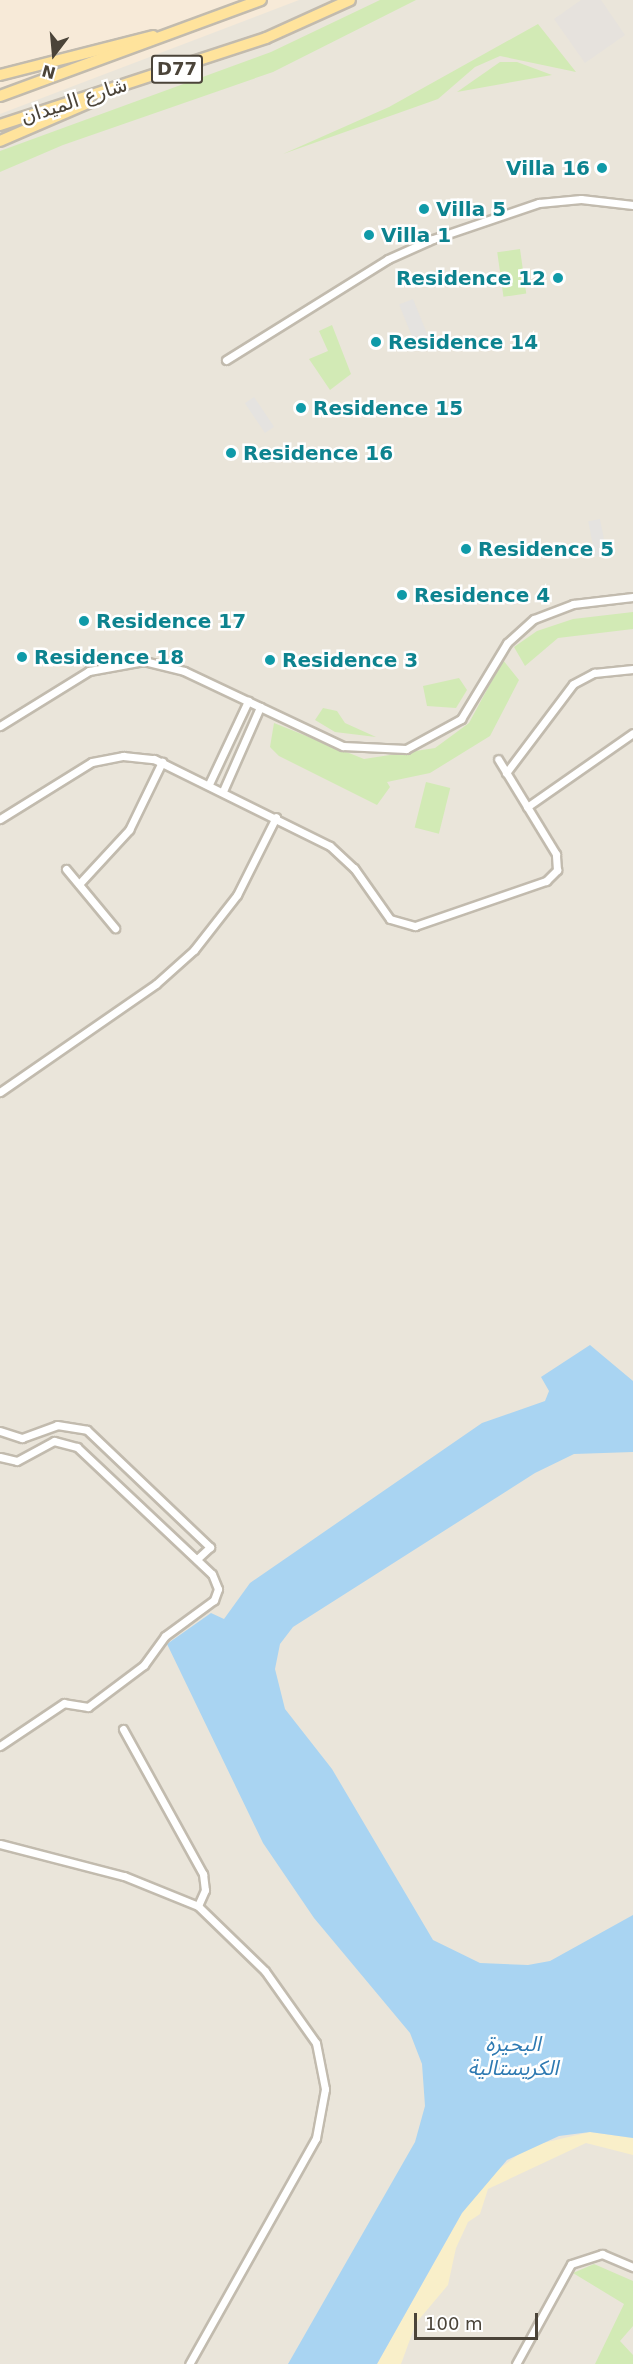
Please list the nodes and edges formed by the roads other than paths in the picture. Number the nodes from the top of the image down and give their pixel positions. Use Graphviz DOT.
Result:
graph roads {
  1 [pos="261,0"];
  2 [pos="350,0"];
  3 [pos="171,35"];
  4 [pos="0,75"];
  5 [pos="116,88"];
  6 [pos="0,96"];
  7 [pos="0,125"];
  8 [pos="0,141"];
  9 [pos="633,205"];
  10 [pos="226,360"];
  11 [pos="633,597"];
  12 [pos="633,669"];
  13 [pos="248,701"];
  14 [pos="260,707"];
  15 [pos="0,726"];
  16 [pos="633,733"];
  17 [pos="227,745"];
  18 [pos="240,751"];
  19 [pos="498,759"];
  20 [pos="162,762"];
  21 [pos="506,773"];
  22 [pos="209,784"];
  23 [pos="223,791"];
  24 [pos="527,807"];
  25 [pos="276,817"];
  26 [pos="0,819"];
  27 [pos="66,869"];
  28 [pos="79,884"];
  29 [pos="115,928"];
  30 [pos="0,1092"];
  31 [pos="0,1431"];
  32 [pos="0,1457"];
  33 [pos="197,1559"];
  34 [pos="123,1729"];
  35 [pos="0,1746"];
  36 [pos="0,1844"];
  37 [pos="198,1906"];
  38 [pos="633,2267"];
  39 [pos="189,2364"];
  40 [pos="516,2364"];
  1 -- 3 [label="main road, شارع الميدان / D77"];
  2 -- 5 [label="main road, شارع الميدان / D77"];
  3 -- 4 [label="main road"];
  3 -- 6 [label="main road, شارع الميدان / D77"];
  5 -- 7 [label="main road, شارع الميدان / D77"];
  5 -- 8 [label="main road"];
  9 -- 10 [label="street"];
  11 -- 14 [label="street"];
  12 -- 21 [label="street"];
  13 -- 14 [label="street"];
  13 -- 15 [label="street"];
  13 -- 17 [label="street"];
  14 -- 18 [label="street"];
  16 -- 24 [label="street"];
  17 -- 18 [label="street"];
  17 -- 22 [label="street"];
  18 -- 23 [label="street"];
  19 -- 21 [label="street"];
  20 -- 22 [label="street"];
  20 -- 26 [label="street"];
  20 -- 28 [label="street"];
  21 -- 24 [label="street"];
  22 -- 23 [label="street"];
  23 -- 25 [label="street"];
  24 -- 25 [label="street"];
  25 -- 30 [label="street"];
  27 -- 28 [label="street"];
  28 -- 29 [label="street"];
  31 -- 33 [label="street"];
  32 -- 33 [label="street"];
  33 -- 35 [label="street"];
  34 -- 37 [label="street"];
  36 -- 37 [label="street"];
  37 -- 39 [label="street"];
  38 -- 40 [label="street"];
}
